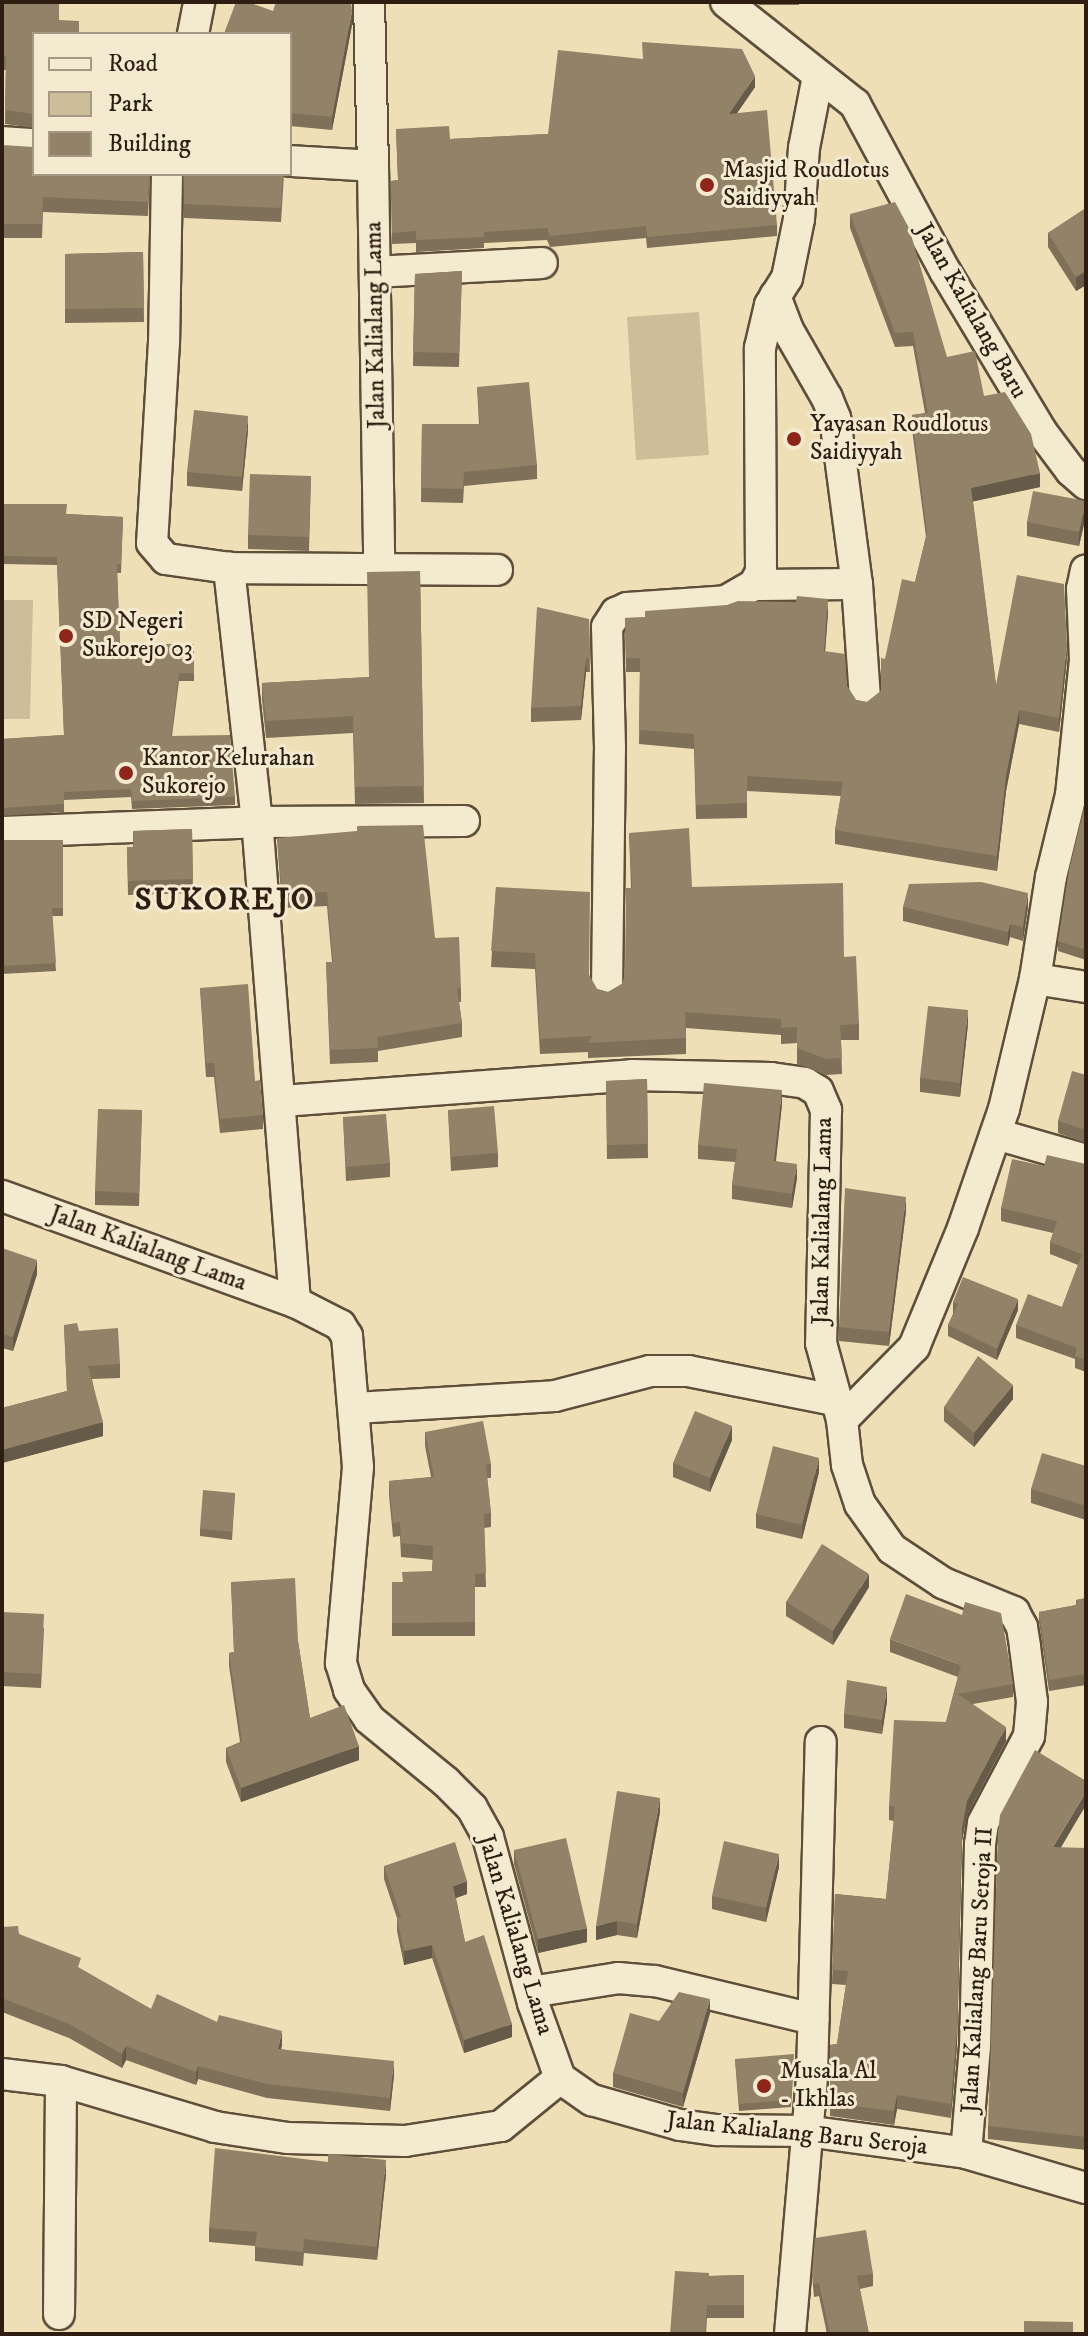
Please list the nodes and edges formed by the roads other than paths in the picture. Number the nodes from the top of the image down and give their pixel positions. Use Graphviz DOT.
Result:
graph roads {
  1 [pos="199,2"];
  2 [pos="369,2"];
  3 [pos="726,2"];
  4 [pos="193,32"];
  5 [pos="818,76"];
  6 [pos="2,142"];
  7 [pos="32,144"];
  8 [pos="292,161"];
  9 [pos="373,166"];
  10 [pos="167,176"];
  11 [pos="542,263"];
  12 [pos="375,272"];
  13 [pos="775,296"];
  14 [pos="1086,484"];
  15 [pos="379,567"];
  16 [pos="229,568"];
  17 [pos="497,570"];
  18 [pos="1086,570"];
  19 [pos="857,584"];
  20 [pos="754,585"];
  21 [pos="865,698"];
  22 [pos="1078,797"];
  23 [pos="464,821"];
  24 [pos="257,822"];
  25 [pos="2,832"];
  26 [pos="1035,979"];
  27 [pos="1086,987"];
  28 [pos="607,990"];
  29 [pos="282,1101"];
  30 [pos="996,1134"];
  31 [pos="1086,1160"];
  32 [pos="2,1196"];
  33 [pos="295,1302"];
  34 [pos="355,1408"];
  35 [pos="838,1410"];
  36 [pos="1032,1702"];
  37 [pos="821,1742"];
  38 [pos="531,1992"];
  39 [pos="813,2019"];
  40 [pos="2,2074"];
  41 [pos="61,2081"];
  42 [pos="551,2086"];
  43 [pos="806,2131"];
  44 [pos="966,2153"];
  45 [pos="1086,2188"];
  46 [pos="59,2314"];
  47 [pos="790,2334"];
  1 -- 4 [label="street"];
  2 -- 9 [label="street, Jalan Kalialang Lama"];
  3 -- 5 [label="street, Jalan Kalialang Baru"];
  5 -- 13 [label="street"];
  5 -- 14 [label="street, Jalan Kalialang Baru"];
  6 -- 7 [label="street"];
  8 -- 9 [label="street"];
  9 -- 12 [label="street, Jalan Kalialang Lama"];
  10 -- 16 [label="street"];
  11 -- 12 [label="street"];
  12 -- 15 [label="street, Jalan Kalialang Lama"];
  13 -- 19 [label="street"];
  13 -- 20 [label="street"];
  15 -- 16 [label="street"];
  15 -- 17 [label="street"];
  16 -- 24 [label="street"];
  18 -- 22 [label="street"];
  19 -- 20 [label="street"];
  19 -- 21 [label="street"];
  20 -- 28 [label="street"];
  22 -- 26 [label="street"];
  23 -- 24 [label="street"];
  24 -- 25 [label="street"];
  24 -- 29 [label="street"];
  26 -- 27 [label="street"];
  26 -- 30 [label="street"];
  29 -- 33 [label="street"];
  29 -- 35 [label="street, Jalan Kalialang Lama"];
  30 -- 31 [label="street"];
  30 -- 35 [label="street"];
  32 -- 33 [label="street, Jalan Kalialang Lama"];
  33 -- 34 [label="street, Jalan Kalialang Lama"];
  34 -- 35 [label="street"];
  34 -- 38 [label="street, Jalan Kalialang Lama"];
  35 -- 36 [label="street, Jalan Kalialang Lama"];
  36 -- 44 [label="street, Jalan Kalialang Baru Seroja II"];
  37 -- 39 [label="street"];
  38 -- 39 [label="street"];
  38 -- 42 [label="street, Jalan Kalialang Lama"];
  39 -- 43 [label="street"];
  40 -- 41 [label="street"];
  41 -- 42 [label="street"];
  41 -- 46 [label="street"];
  42 -- 43 [label="street, Jalan Kalialang Baru Seroja"];
  43 -- 44 [label="street, Jalan Kalialang Baru Seroja"];
  43 -- 47 [label="street"];
  44 -- 45 [label="street, Jalan Kalialang Baru Seroja"];
}
